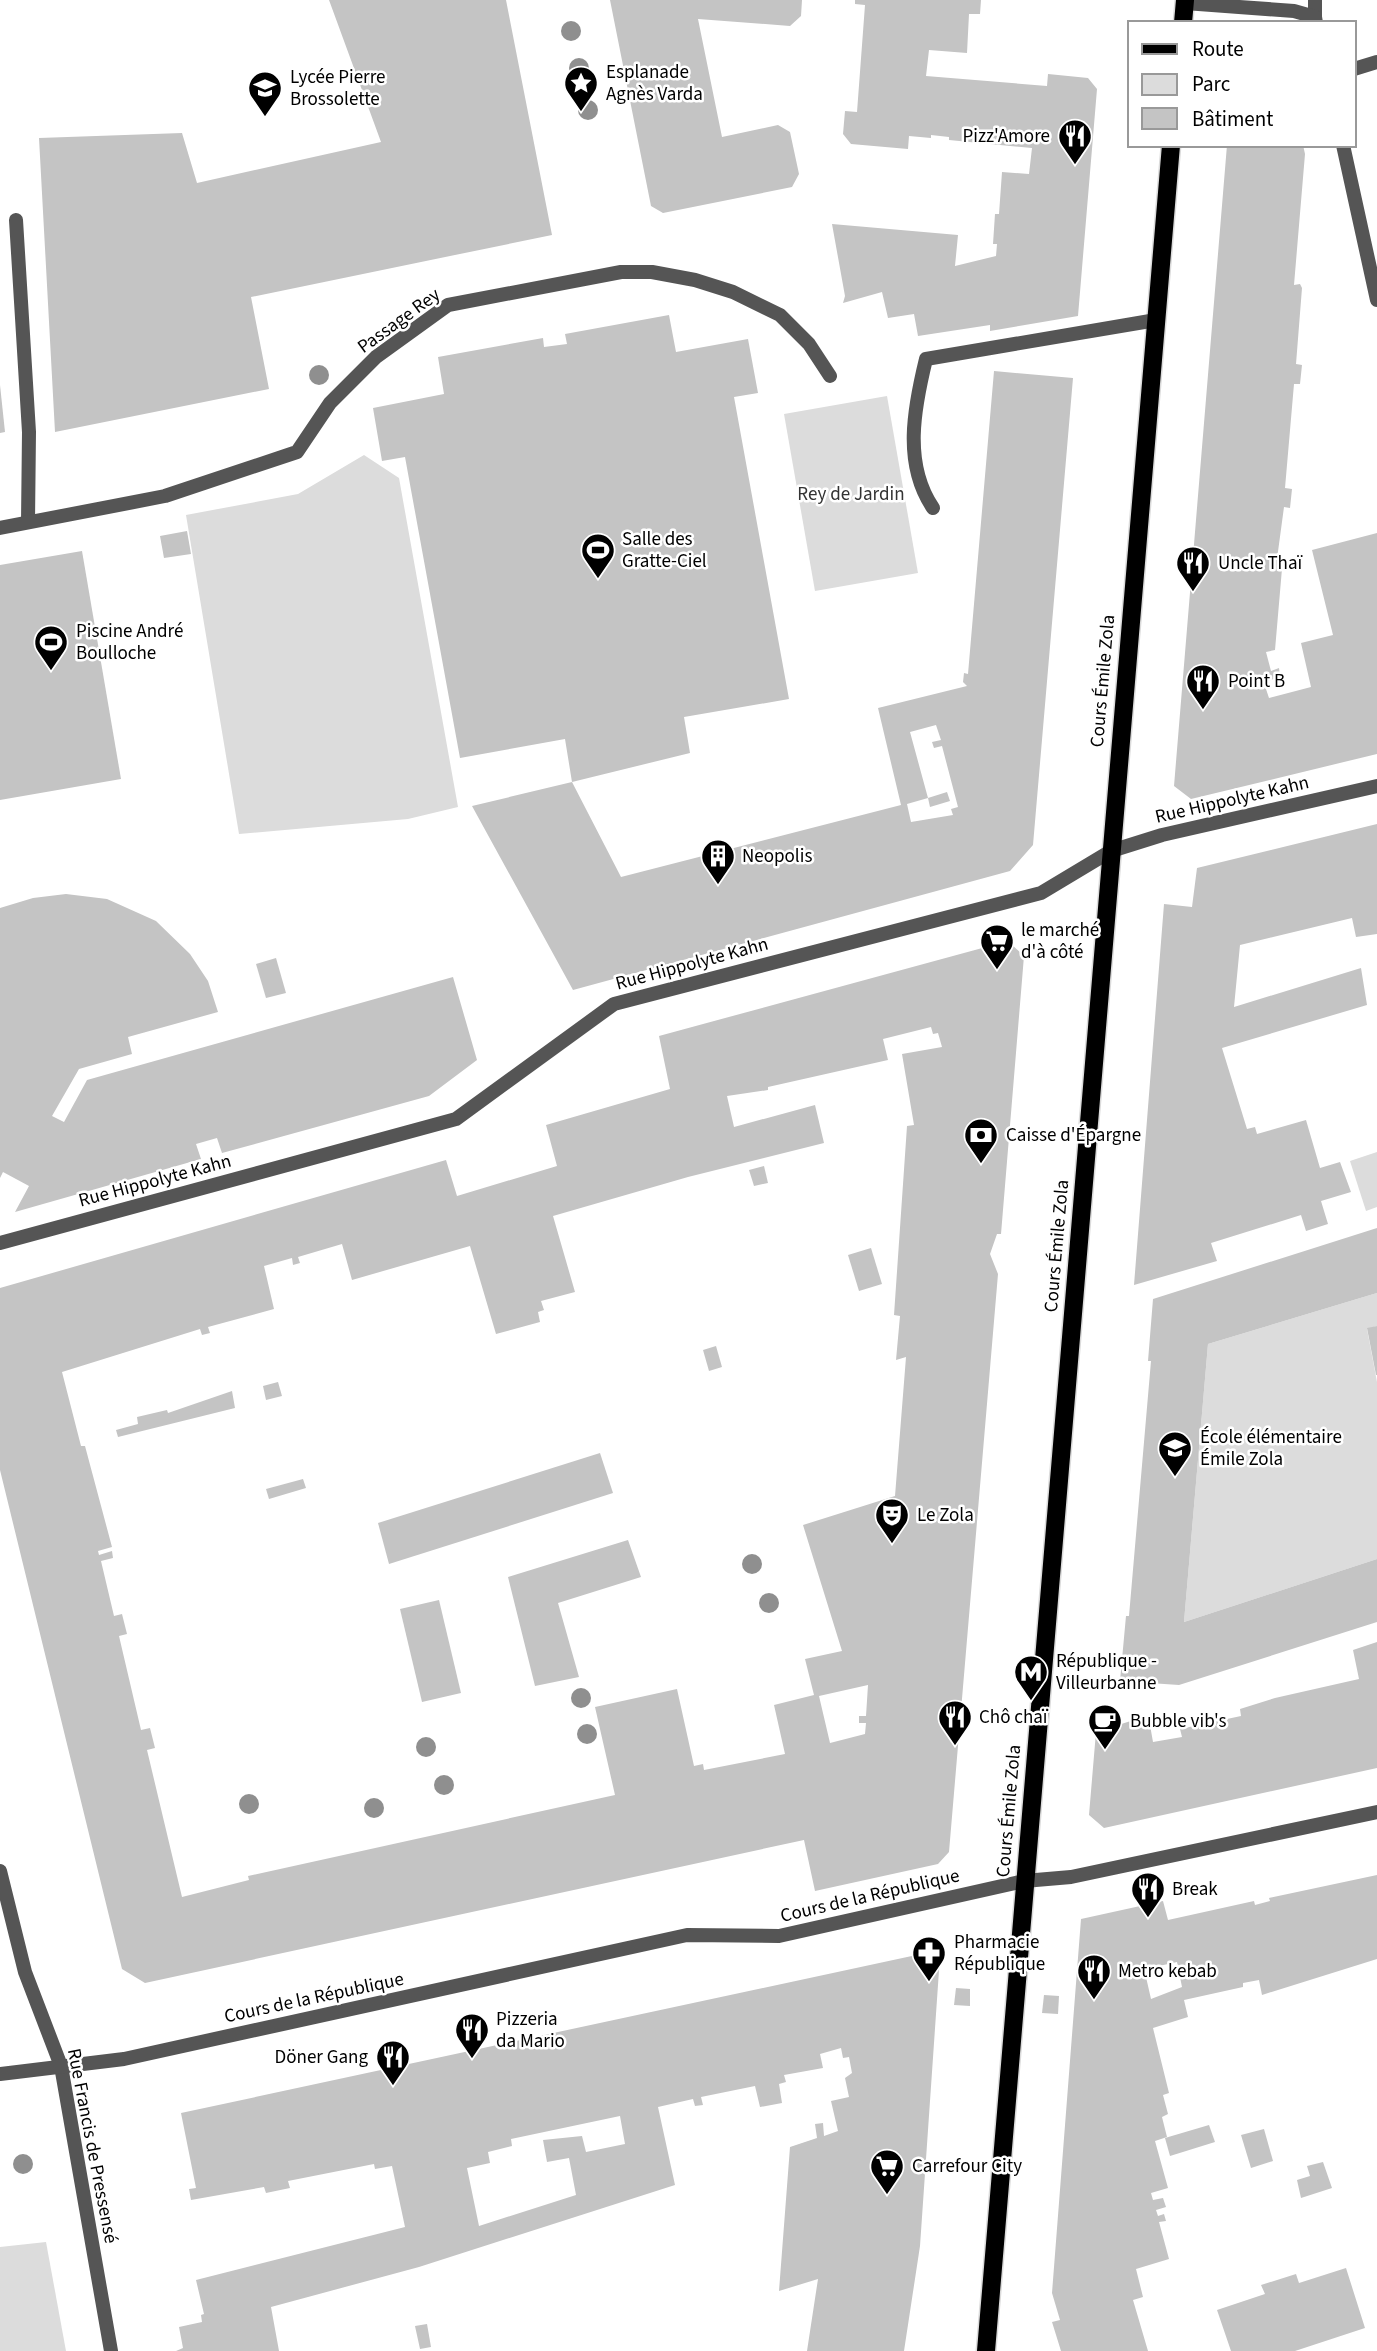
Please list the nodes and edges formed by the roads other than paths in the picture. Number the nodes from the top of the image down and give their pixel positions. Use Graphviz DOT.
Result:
graph roads {
  1 [pos="1315,0"];
  2 [pos="1185,1"];
  3 [pos="1315,20"];
  4 [pos="1183,21"];
  5 [pos="1377,62"];
  6 [pos="1356,68"];
  7 [pos="1171,147"];
  8 [pos="1343,147"];
  9 [pos="16,220"];
  10 [pos="1377,300"];
  11 [pos="1156,320"];
  12 [pos="830,376"];
  13 [pos="933,508"];
  14 [pos="28,522"];
  15 [pos="0,528"];
  16 [pos="1377,786"];
  17 [pos="1111,851"];
  18 [pos="0,1243"];
  19 [pos="1377,1812"];
  20 [pos="0,1871"];
  21 [pos="1024,1881"];
  22 [pos="61,2066"];
  23 [pos="0,2074"];
  24 [pos="110,2351"];
  25 [pos="986,2351"];
  1 -- 3 [label="street"];
  2 -- 3 [label="street"];
  2 -- 4 [label="main road"];
  5 -- 6 [label="street"];
  7 -- 11 [label="main road, Cours Émile Zola"];
  8 -- 10 [label="street"];
  9 -- 14 [label="street"];
  11 -- 13 [label="street"];
  11 -- 17 [label="main road, Cours Émile Zola"];
  12 -- 14 [label="street, Passage Rey"];
  14 -- 15 [label="street, Passage Rey"];
  16 -- 17 [label="street, Rue Hippolyte Kahn"];
  17 -- 18 [label="street, Rue Hippolyte Kahn"];
  17 -- 21 [label="main road, Cours Émile Zola"];
  19 -- 21 [label="street, Cours de la République"];
  20 -- 22 [label="street, Rue Francis de Pressensé"];
  21 -- 22 [label="street, Cours de la République"];
  21 -- 25 [label="main road, Cours Émile Zola"];
  22 -- 23 [label="street, Cours de la République"];
  22 -- 24 [label="street, Rue Francis de Pressensé"];
}
